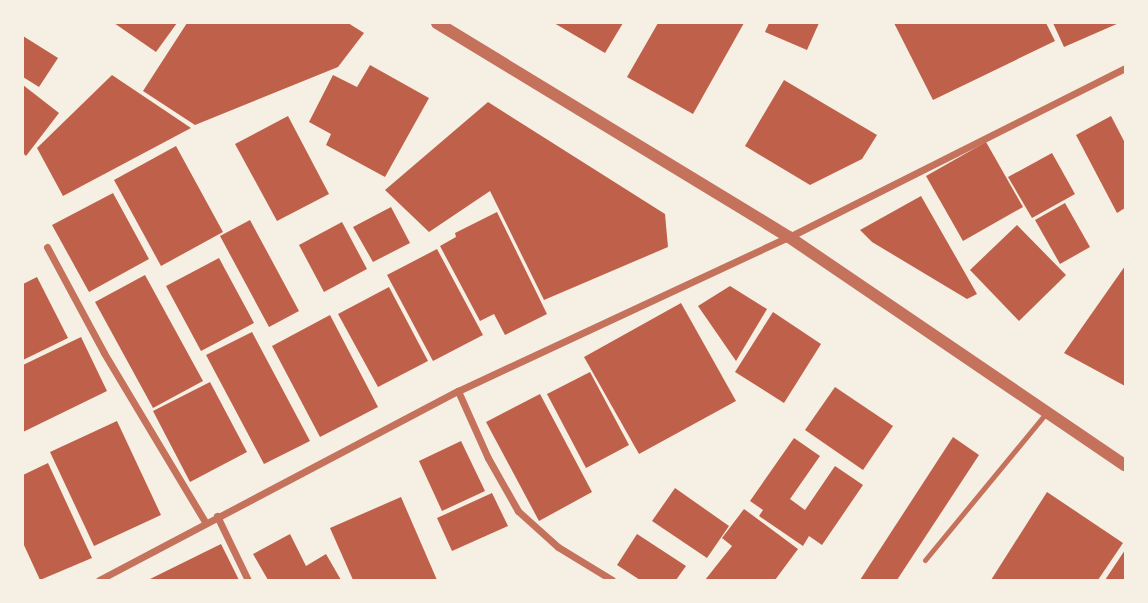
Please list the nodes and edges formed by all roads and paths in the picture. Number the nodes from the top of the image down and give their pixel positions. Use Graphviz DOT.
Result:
graph roads {
  1 [pos="437,23"];
  2 [pos="1125,68"];
  3 [pos="789,237"];
  4 [pos="47,247"];
  5 [pos="458,391"];
  6 [pos="1046,413"];
  7 [pos="1125,466"];
  8 [pos="217,516"];
  9 [pos="205,522"];
  10 [pos="925,560"];
  11 [pos="99,580"];
  12 [pos="248,580"];
  13 [pos="612,580"];
  1 -- 3 [label="street"];
  2 -- 3 [label="street"];
  3 -- 5 [label="street"];
  3 -- 6 [label="street"];
  4 -- 9 [label="street"];
  5 -- 8 [label="street"];
  5 -- 13 [label="street"];
  6 -- 7 [label="street"];
  6 -- 10 [label="lane"];
  8 -- 9 [label="street"];
  8 -- 12 [label="street"];
  9 -- 11 [label="street"];
}
